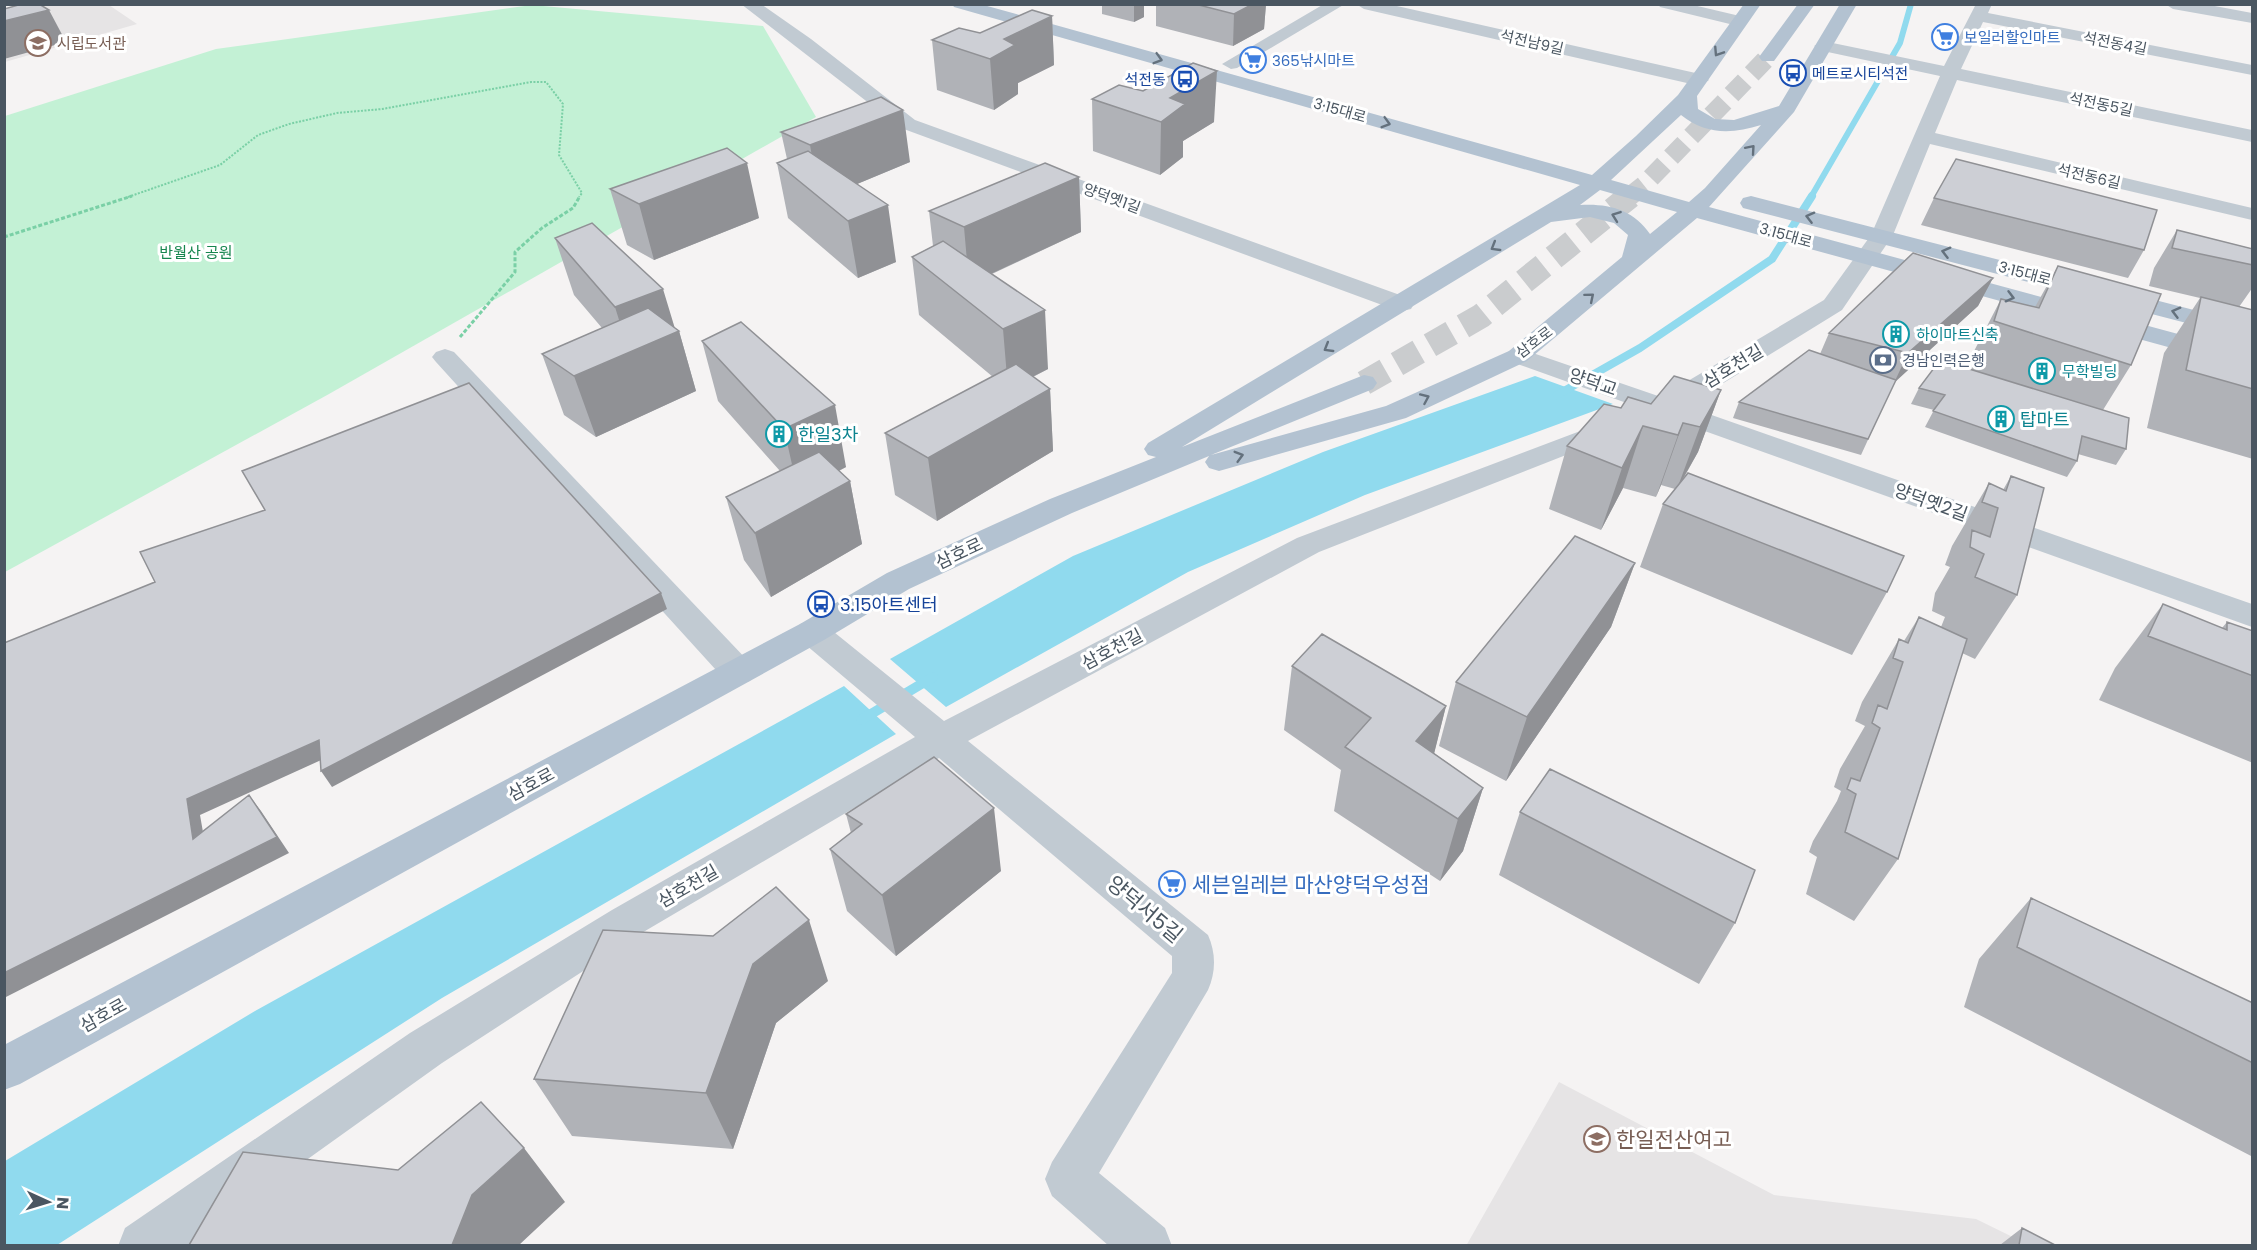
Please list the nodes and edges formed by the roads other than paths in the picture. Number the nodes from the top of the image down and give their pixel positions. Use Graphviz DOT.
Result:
graph roads {
  1 [pos="749,4"];
  2 [pos="960,4"];
  3 [pos="1007,4"];
  4 [pos="1337,4"];
  5 [pos="1364,4"];
  6 [pos="1666,4"];
  7 [pos="1753,4"];
  8 [pos="1807,4"];
  9 [pos="1849,4"];
  10 [pos="2173,4"];
  11 [pos="1981,10"];
  12 [pos="2253,18"];
  13 [pos="1738,21"];
  14 [pos="1831,47"];
  15 [pos="1768,57"];
  16 [pos="1231,64"];
  17 [pos="2253,70"];
  18 [pos="1942,71"];
  19 [pos="1694,87"];
  20 [pos="1786,108"];
  21 [pos="1413,111"];
  22 [pos="2253,136"];
  23 [pos="1925,137"];
  24 [pos="1617,165"];
  25 [pos="1596,170"];
  26 [pos="1638,171"];
  27 [pos="1710,200"];
  28 [pos="2253,214"];
  29 [pos="1533,224"];
  30 [pos="1867,245"];
  31 [pos="1633,261"];
  32 [pos="1402,304"];
  33 [pos="2253,333"];
  34 [pos="445,357"];
  35 [pos="1530,360"];
  36 [pos="2253,362"];
  37 [pos="1364,383"];
  38 [pos="1654,404"];
  39 [pos="1061,506"];
  40 [pos="2253,616"];
  41 [pos="812,632"];
  42 [pos="738,672"];
  43 [pos="933,733"];
  44 [pos="4,1069"];
  45 [pos="143,1245"];
  46 [pos="1147,1245"];
  1 -- 32 [label="street, 양덕옛1길"];
  2 -- 25 [label="main road, 3·15대로, one-way"];
  3 -- 16 [label="main road, 3·15대로"];
  4 -- 16 [label="street"];
  5 -- 19 [label="street, 석전남9길"];
  6 -- 13 [label="street"];
  7 -- 13 [label="main road"];
  8 -- 15 [label="main road"];
  9 -- 14 [label="main road, 삼호로"];
  10 -- 12 [label="street"];
  11 -- 17 [label="street, 석전동4길"];
  11 -- 18 [label="street, 삼호천길"];
  13 -- 19 [label="main road, one-way"];
  14 -- 18 [label="street, 석전동5길"];
  14 -- 20 [label="main road, 삼호로"];
  16 -- 21 [label="main road, 3·15대로"];
  18 -- 22 [label="street, 석전동5길"];
  18 -- 23 [label="street, 삼호천길"];
  19 -- 20 [label="main road"];
  19 -- 24 [label="main road"];
  27 -- 20 [label="main road, 삼호로, one-way"];
  23 -- 28 [label="street, 석전동6길"];
  23 -- 30 [label="street, 삼호천길"];
  24 -- 25 [label="main road, 3·15대로"];
  24 -- 26 [label="main road, 3·15대로"];
  25 -- 27 [label="main road, 3·15대로"];
  25 -- 29 [label="main road, 삼호로"];
  27 -- 30 [label="main road, 3.15대로"];
  27 -- 31 [label="main road, 삼호로"];
  31 -- 29 [label="main road, one-way"];
  29 -- 32 [label="main road, 삼호로, one-way"];
  33 -- 30 [label="main road, 3·15대로, one-way"];
  30 -- 36 [label="main road, 3·15대로, one-way"];
  30 -- 38 [label="street, 삼호천길"];
  35 -- 31 [label="main road, 삼호로, one-way"];
  32 -- 39 [label="main road, 삼호로, one-way"];
  34 -- 42 [label="street"];
  35 -- 38 [label="street, 양덕교"];
  39 -- 35 [label="main road, 삼호로, one-way"];
  37 -- 39 [label="main road, 삼호로"];
  38 -- 40 [label="street, 양덕옛2길"];
  38 -- 43 [label="street, 삼호천길"];
  39 -- 41 [label="main road, 삼호로"];
  41 -- 42 [label="main road, 삼호로"];
  41 -- 43 [label="street"];
  42 -- 44 [label="main road, 삼호로"];
  43 -- 45 [label="street, 삼호천길"];
  43 -- 46 [label="street, 양덕서5길"];
}
